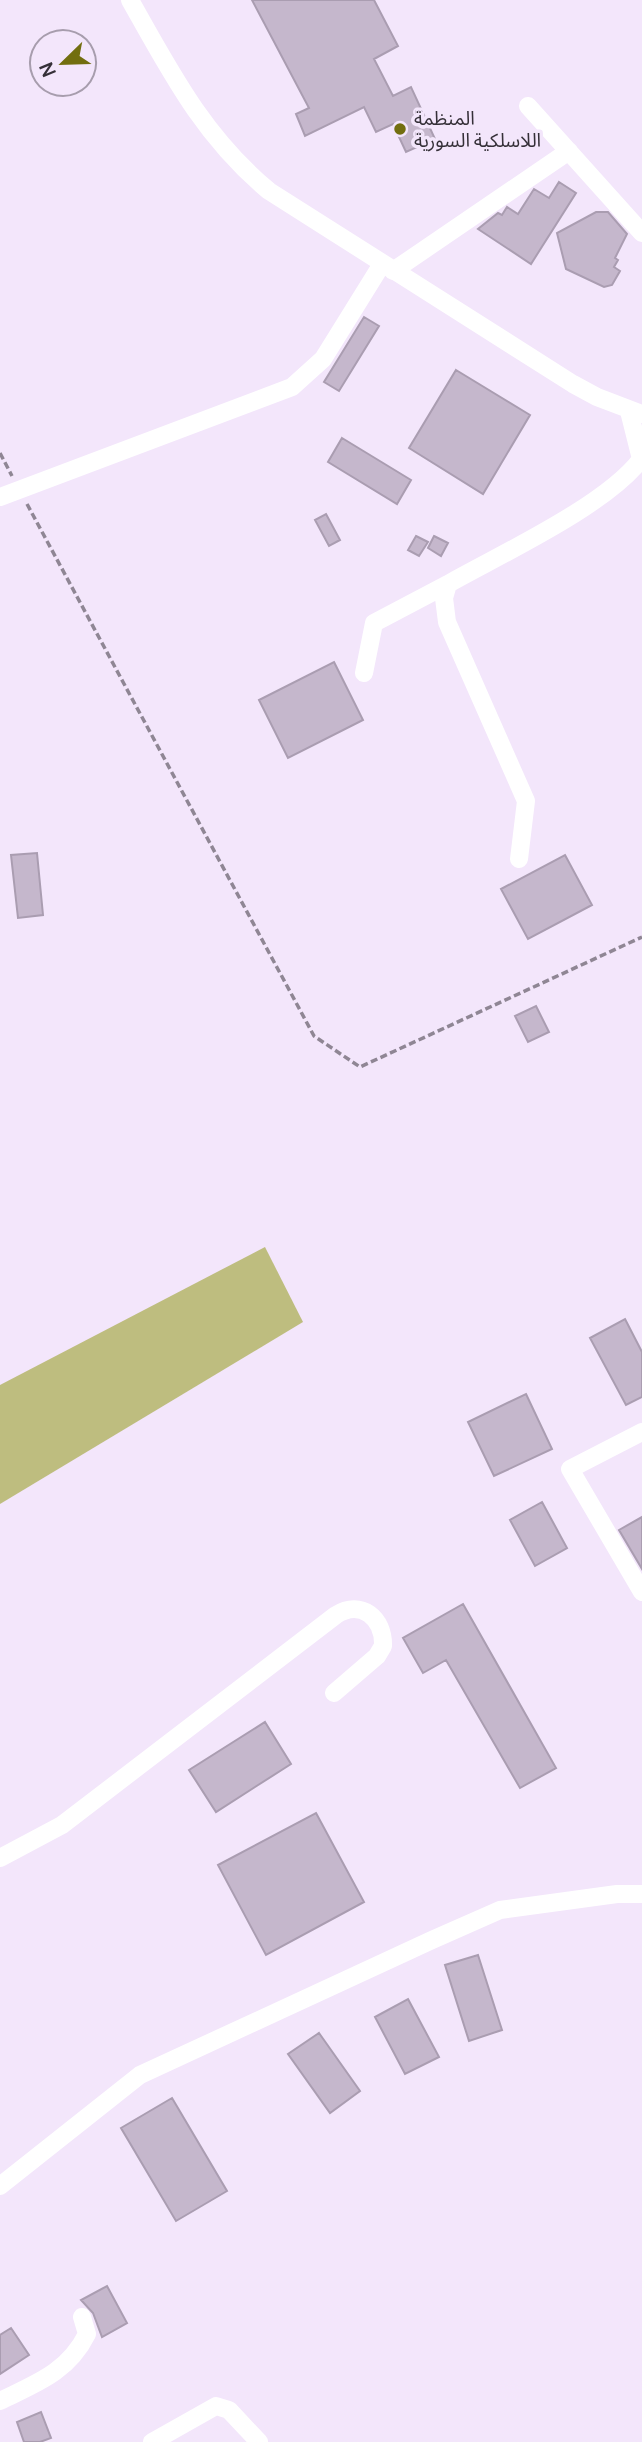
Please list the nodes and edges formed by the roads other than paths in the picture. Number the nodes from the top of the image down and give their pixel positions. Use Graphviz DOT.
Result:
graph roads {
  1 [pos="131,0"];
  2 [pos="528,106"];
  3 [pos="569,151"];
  4 [pos="642,233"];
  5 [pos="388,267"];
  6 [pos="636,412"];
  7 [pos="0,497"];
  8 [pos="448,584"];
  9 [pos="365,673"];
  10 [pos="519,859"];
  11 [pos="642,1432"];
  12 [pos="642,1592"];
  13 [pos="334,1693"];
  14 [pos="0,1858"];
  15 [pos="642,1894"];
  16 [pos="0,2186"];
  17 [pos="82,2317"];
  18 [pos="0,2401"];
  19 [pos="152,2442"];
  20 [pos="259,2442"];
  1 -- 5 [label="street"];
  2 -- 3 [label="street"];
  3 -- 4 [label="street"];
  3 -- 5 [label="street"];
  5 -- 6 [label="street"];
  5 -- 7 [label="street"];
  6 -- 8 [label="street"];
  8 -- 9 [label="street"];
  8 -- 10 [label="street"];
  11 -- 12 [label="street"];
  13 -- 14 [label="street"];
  15 -- 16 [label="street"];
  17 -- 18 [label="street"];
  19 -- 20 [label="street"];
}
